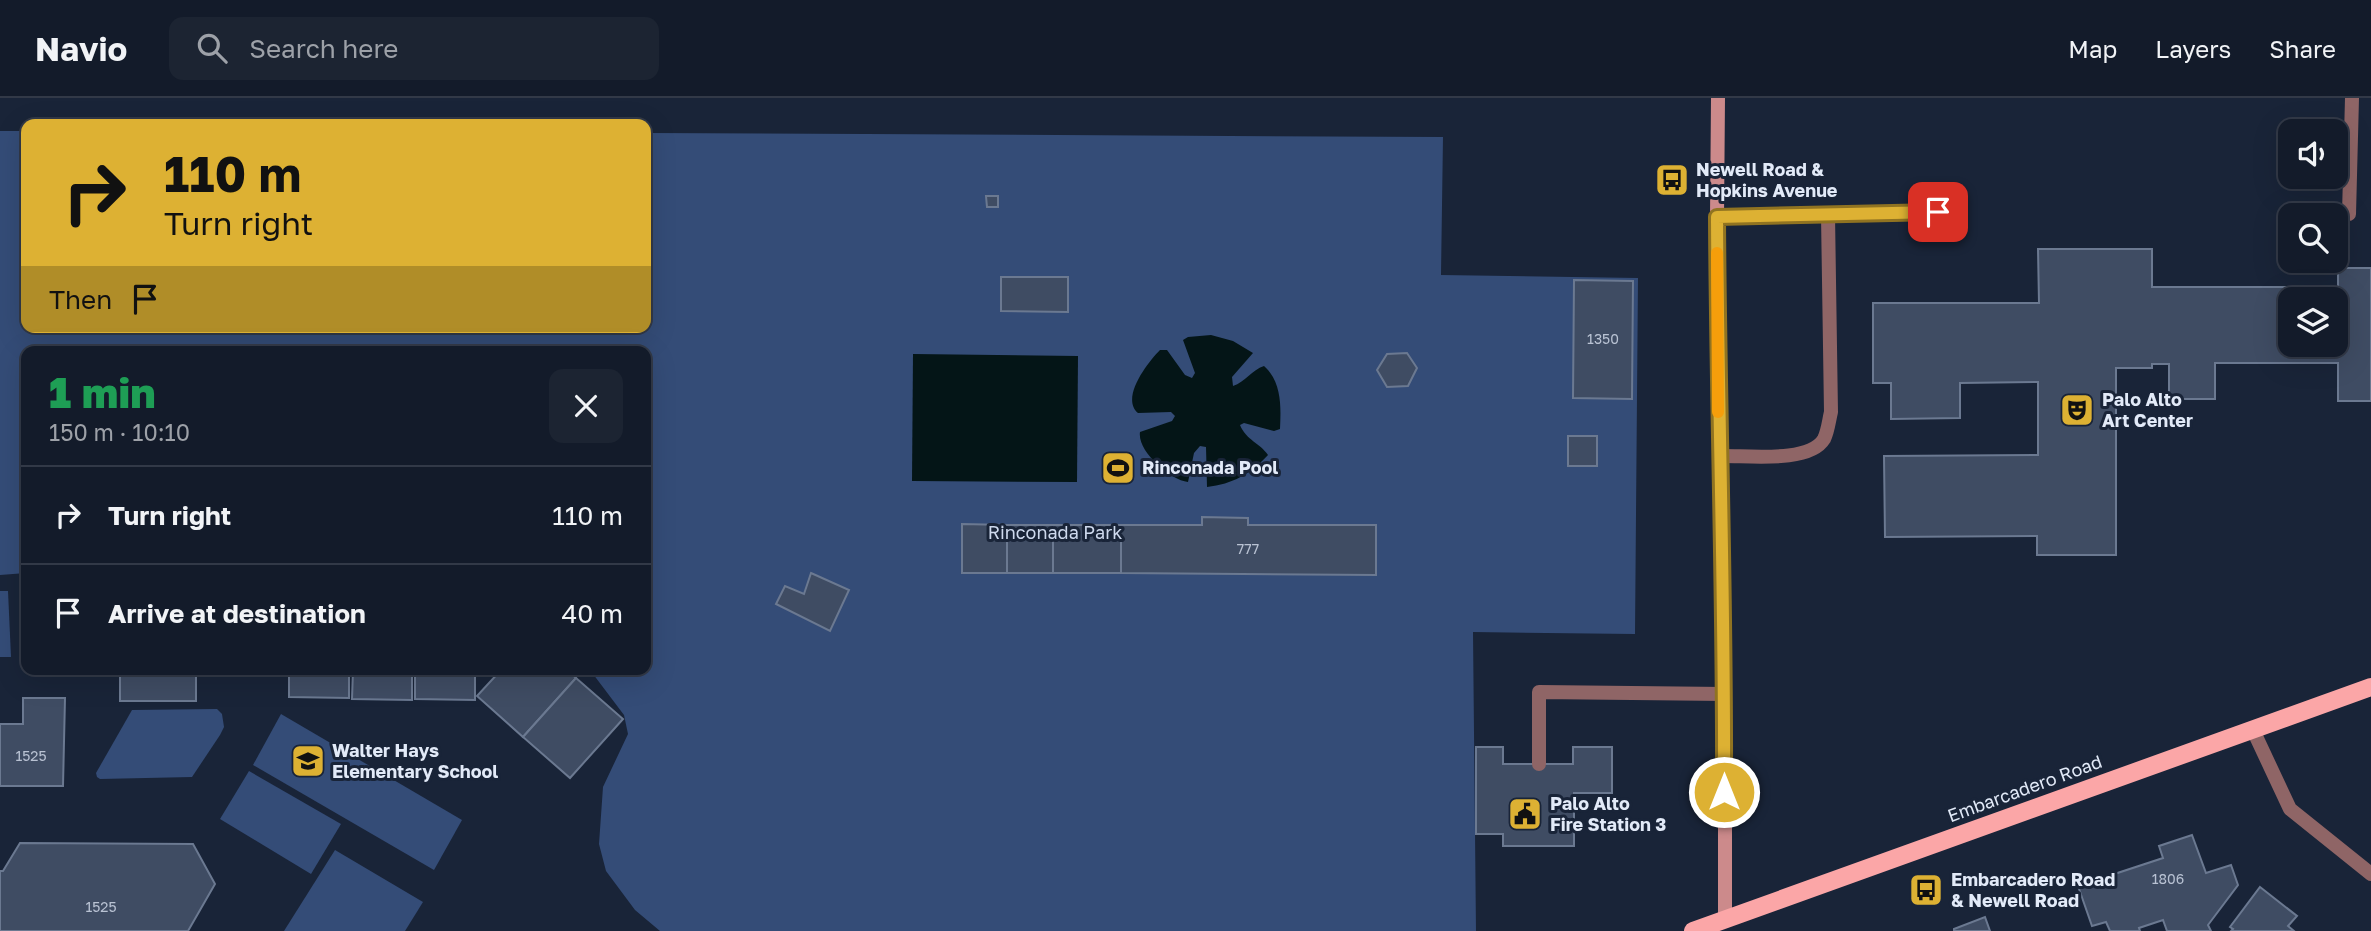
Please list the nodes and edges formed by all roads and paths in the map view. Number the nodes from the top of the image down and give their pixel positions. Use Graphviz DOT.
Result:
graph roads {
  1 [pos="1718,98"];
  2 [pos="2352,98"];
  3 [pos="1938,212"];
  4 [pos="2349,214"];
  5 [pos="1828,215"];
  6 [pos="1717,217"];
  7 [pos="1719,456"];
  8 [pos="2371,687"];
  9 [pos="1725,694"];
  10 [pos="2253,730"];
  11 [pos="1539,764"];
  12 [pos="2371,874"];
  13 [pos="1727,925"];
  14 [pos="1693,931"];
  1 -- 6 [label="street"];
  2 -- 4 [label="street"];
  3 -- 5 [label="street"];
  5 -- 6 [label="street"];
  5 -- 7 [label="street"];
  6 -- 7 [label="street"];
  7 -- 9 [label="street"];
  8 -- 10 [label="main road, Embarcadero Road"];
  9 -- 11 [label="street"];
  9 -- 13 [label="street"];
  10 -- 12 [label="street"];
  10 -- 13 [label="main road, Embarcadero Road"];
  13 -- 14 [label="main road, Embarcadero Road"];
}
